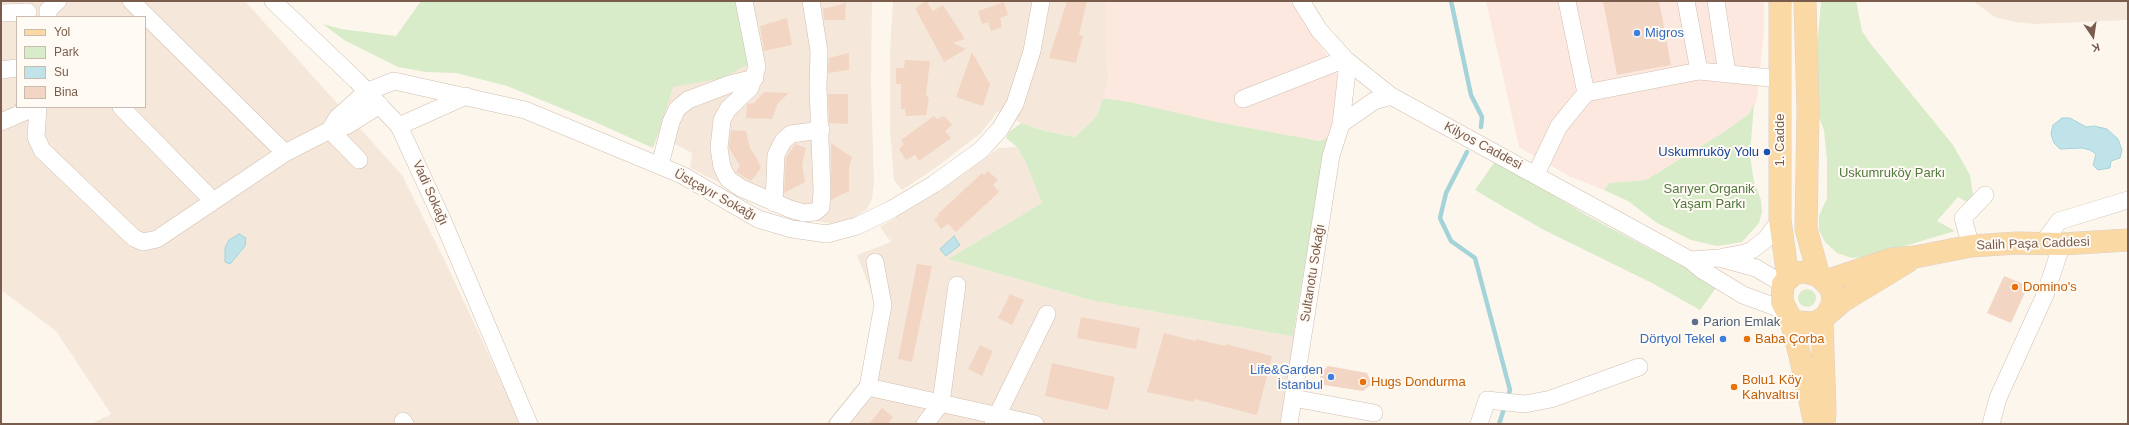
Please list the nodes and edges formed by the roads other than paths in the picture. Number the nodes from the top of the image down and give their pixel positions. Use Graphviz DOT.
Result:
graph roads {
  1 [pos="58,1"];
  2 [pos="131,1"];
  3 [pos="273,1"];
  4 [pos="744,1"];
  5 [pos="811,1"];
  6 [pos="1041,1"];
  7 [pos="1301,1"];
  8 [pos="1567,1"];
  9 [pos="1686,1"];
  10 [pos="1716,1"];
  11 [pos="1780,1"];
  12 [pos="1805,1"];
  13 [pos="27,10"];
  14 [pos="1,13"];
  15 [pos="48,16"];
  16 [pos="1345,59"];
  17 [pos="16,68"];
  18 [pos="1,70"];
  19 [pos="1699,71"];
  20 [pos="1727,74"];
  21 [pos="755,78"];
  22 [pos="1780,79"];
  23 [pos="366,92"];
  24 [pos="1586,93"];
  25 [pos="466,96"];
  26 [pos="1391,96"];
  27 [pos="1244,98"];
  28 [pos="380,105"];
  29 [pos="24,108"];
  30 [pos="38,108"];
  31 [pos="122,108"];
  32 [pos="1,122"];
  33 [pos="1341,124"];
  34 [pos="398,126"];
  35 [pos="330,130"];
  36 [pos="821,130"];
  37 [pos="285,153"];
  38 [pos="359,160"];
  39 [pos="660,165"];
  40 [pos="1536,174"];
  41 [pos="1985,196"];
  42 [pos="2128,200"];
  43 [pos="213,201"];
  44 [pos="774,202"];
  45 [pos="1780,220"];
  46 [pos="2128,240"];
  47 [pos="1811,244"];
  48 [pos="2052,244"];
  49 [pos="1971,246"];
  50 [pos="1915,257"];
  51 [pos="1719,258"];
  52 [pos="1690,260"];
  53 [pos="875,262"];
  54 [pos="1868,267"];
  55 [pos="1822,278"];
  56 [pos="1786,281"];
  57 [pos="957,285"];
  58 [pos="1047,314"];
  59 [pos="1787,314"];
  60 [pos="1825,316"];
  61 [pos="1639,367"];
  62 [pos="868,387"];
  63 [pos="1293,398"];
  64 [pos="941,403"];
  65 [pos="1374,413"];
  66 [pos="995,420"];
  67 [pos="529,424"];
  68 [pos="838,424"];
  69 [pos="925,424"];
  70 [pos="1035,424"];
  71 [pos="1289,424"];
  72 [pos="1479,424"];
  73 [pos="1815,424"];
  74 [pos="1824,424"];
  75 [pos="1991,424"];
  1 -- 15 [label="street"];
  2 -- 37 [label="street"];
  3 -- 23 [label="street, Vadi Sokağı"];
  4 -- 21 [label="street"];
  5 -- 36 [label="street"];
  6 -- 39 [label="street, Üstçayır Sokağı"];
  7 -- 16 [label="street, Kilyos Caddesi"];
  8 -- 24 [label="street"];
  9 -- 19 [label="street"];
  10 -- 20 [label="street"];
  11 -- 22 [label="main road, 1. Cadde"];
  12 -- 47 [label="main road, 1. Cadde"];
  13 -- 14 [label="street"];
  16 -- 26 [label="street, Kilyos Caddesi"];
  16 -- 27 [label="street"];
  16 -- 33 [label="street, Sultanotu Sokağı"];
  17 -- 18 [label="street"];
  19 -- 20 [label="street"];
  19 -- 24 [label="street"];
  20 -- 22 [label="street"];
  21 -- 39 [label="street"];
  21 -- 44 [label="street"];
  22 -- 45 [label="main road, 1. Cadde"];
  23 -- 25 [label="street, Üstçayır Sokağı"];
  23 -- 28 [label="street, Vadi Sokağı"];
  23 -- 35 [label="street"];
  24 -- 40 [label="street"];
  25 -- 34 [label="street"];
  25 -- 39 [label="street, Üstçayır Sokağı"];
  26 -- 33 [label="street"];
  26 -- 40 [label="street, Kilyos Caddesi"];
  28 -- 34 [label="street, Vadi Sokağı"];
  28 -- 35 [label="street"];
  29 -- 32 [label="street"];
  30 -- 43 [label="street"];
  31 -- 43 [label="street"];
  33 -- 63 [label="street, Sultanotu Sokağı"];
  34 -- 67 [label="street, Vadi Sokağı"];
  35 -- 37 [label="street"];
  35 -- 38 [label="street"];
  36 -- 44 [label="street"];
  36 -- 44 [label="street"];
  37 -- 43 [label="street"];
  40 -- 52 [label="street, Kilyos Caddesi"];
  41 -- 49 [label="street"];
  42 -- 48 [label="street"];
  45 -- 51 [label="street"];
  45 -- 56 [label="main road, 1. Cadde"];
  46 -- 48 [label="main road, Salih Paşa Caddesi"];
  47 -- 54 [label="main road"];
  47 -- 55 [label="main road, 1. Cadde"];
  48 -- 49 [label="main road, Salih Paşa Caddesi"];
  48 -- 75 [label="street"];
  49 -- 50 [label="main road, Salih Paşa Caddesi"];
  50 -- 54 [label="main road, Salih Paşa Caddesi"];
  50 -- 60 [label="main road"];
  51 -- 52 [label="street"];
  51 -- 56 [label="street"];
  52 -- 59 [label="street, Kilyos Caddesi"];
  53 -- 62 [label="street"];
  54 -- 55 [label="main road, Salih Paşa Caddesi"];
  55 -- 56 [label="main road"];
  55 -- 60 [label="main road"];
  56 -- 59 [label="main road"];
  57 -- 64 [label="street"];
  58 -- 66 [label="street"];
  59 -- 60 [label="main road"];
  59 -- 73 [label="main road"];
  60 -- 74 [label="main road"];
  61 -- 72 [label="street"];
  62 -- 64 [label="street"];
  62 -- 68 [label="street"];
  63 -- 65 [label="street"];
  63 -- 71 [label="street, Sultanotu Sokağı"];
  64 -- 66 [label="street"];
  64 -- 69 [label="street"];
  66 -- 70 [label="street"];
}
